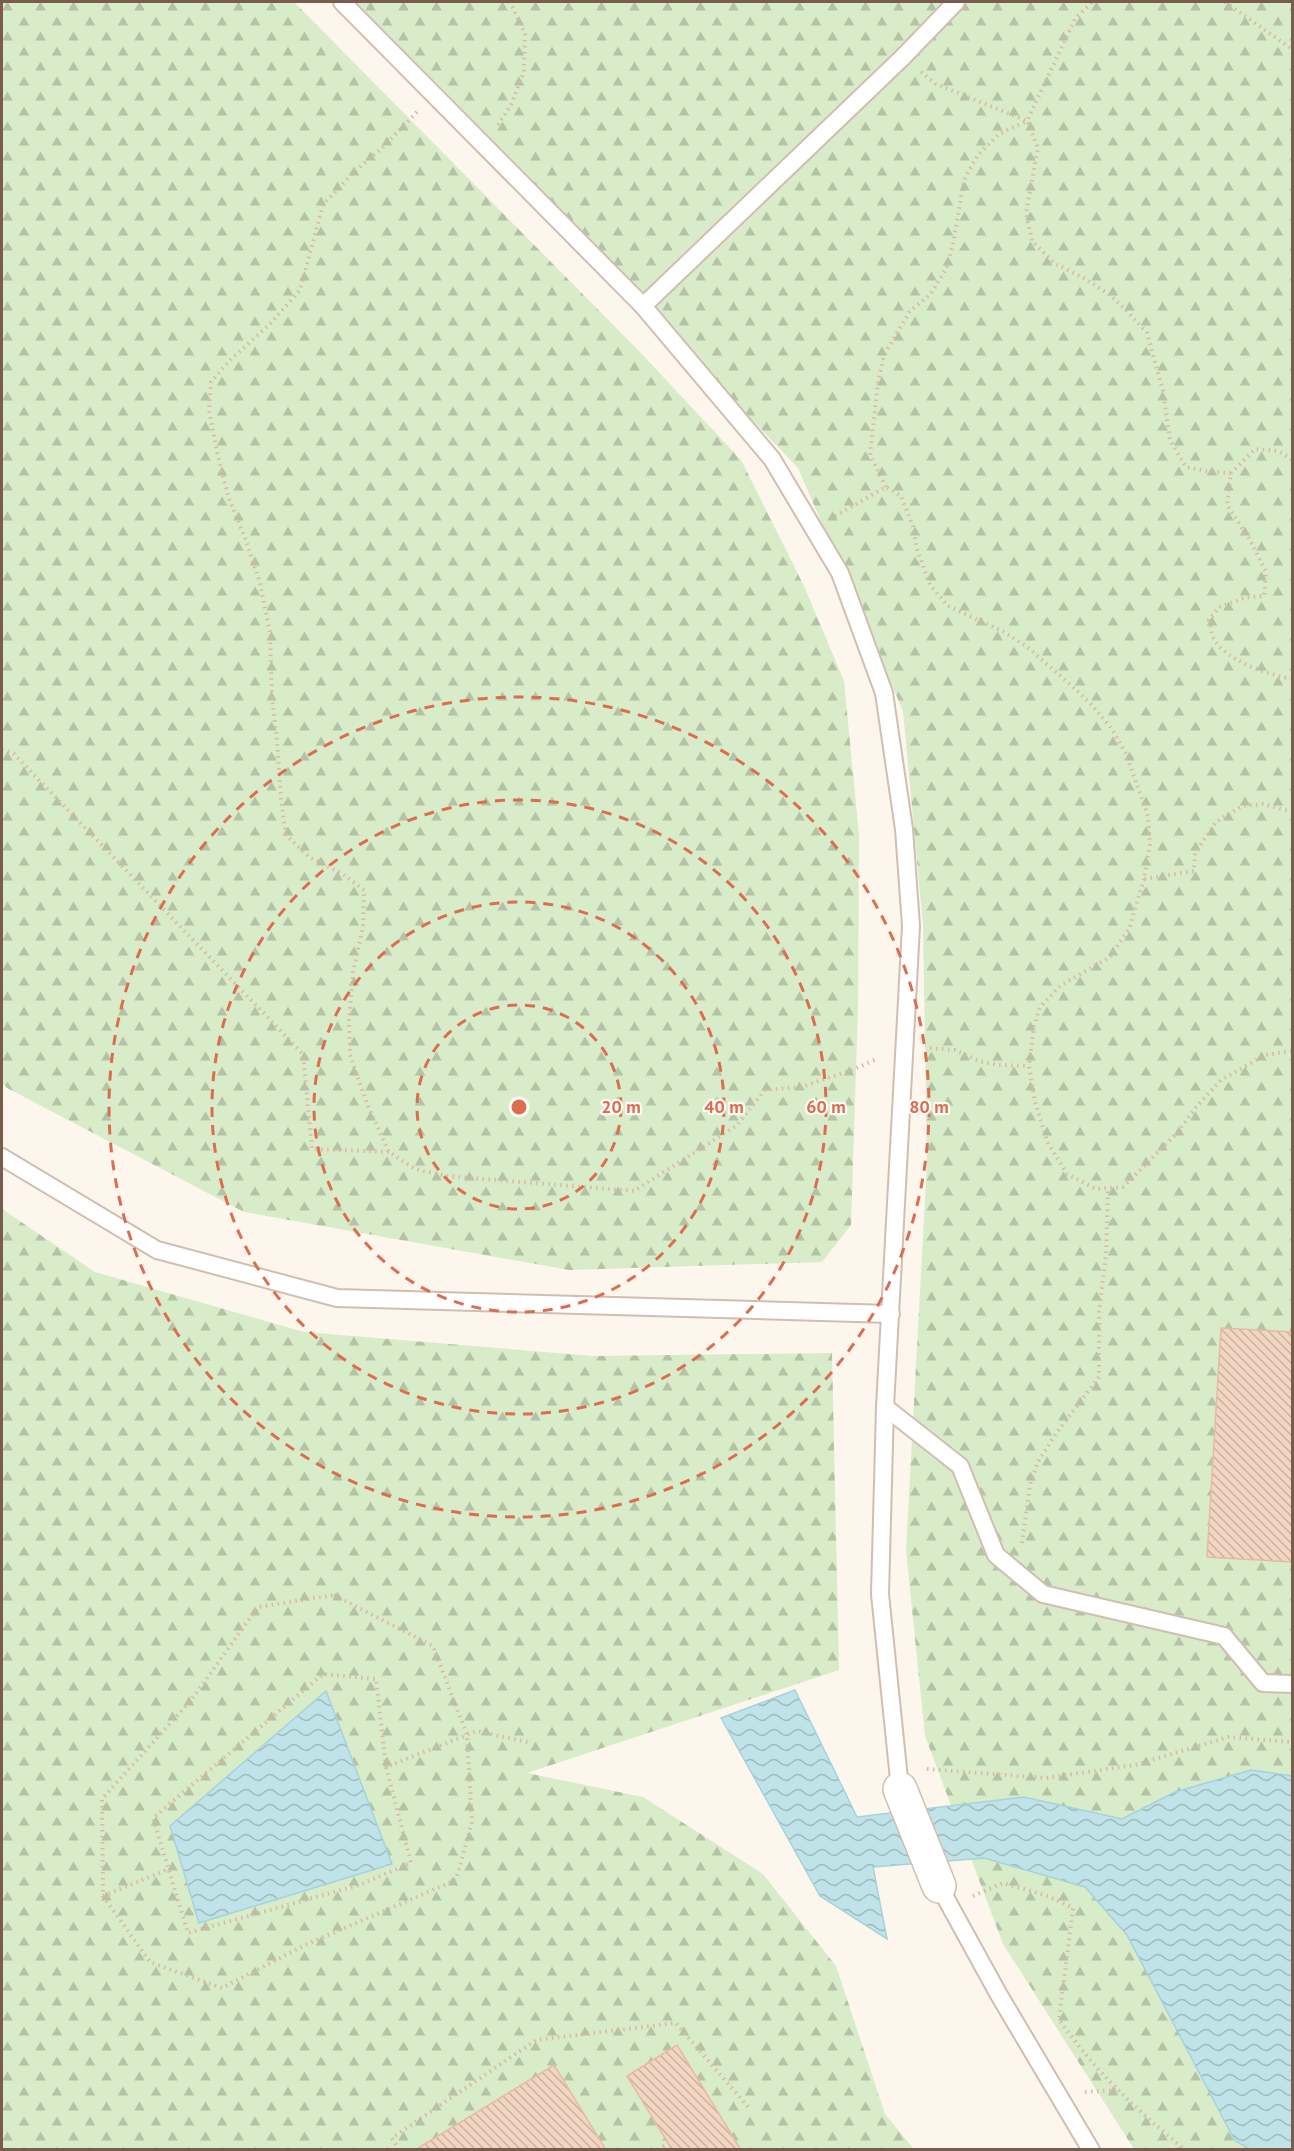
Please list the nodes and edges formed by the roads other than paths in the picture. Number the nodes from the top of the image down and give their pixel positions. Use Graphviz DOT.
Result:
graph roads {
  1 [pos="342,2"];
  2 [pos="956,2"];
  3 [pos="643,306"];
  4 [pos="2,1157"];
  5 [pos="891,1314"];
  6 [pos="885,1407"];
  7 [pos="1293,1684"];
  8 [pos="898,1778"];
  9 [pos="945,1896"];
  10 [pos="1091,2150"];
  1 -- 3 [label="lane"];
  2 -- 3 [label="lane"];
  3 -- 5 [label="lane"];
  4 -- 5 [label="lane"];
  5 -- 6 [label="lane"];
  6 -- 7 [label="lane"];
  6 -- 8 [label="lane"];
  8 -- 9 [label="street"];
  9 -- 10 [label="lane"];
}
